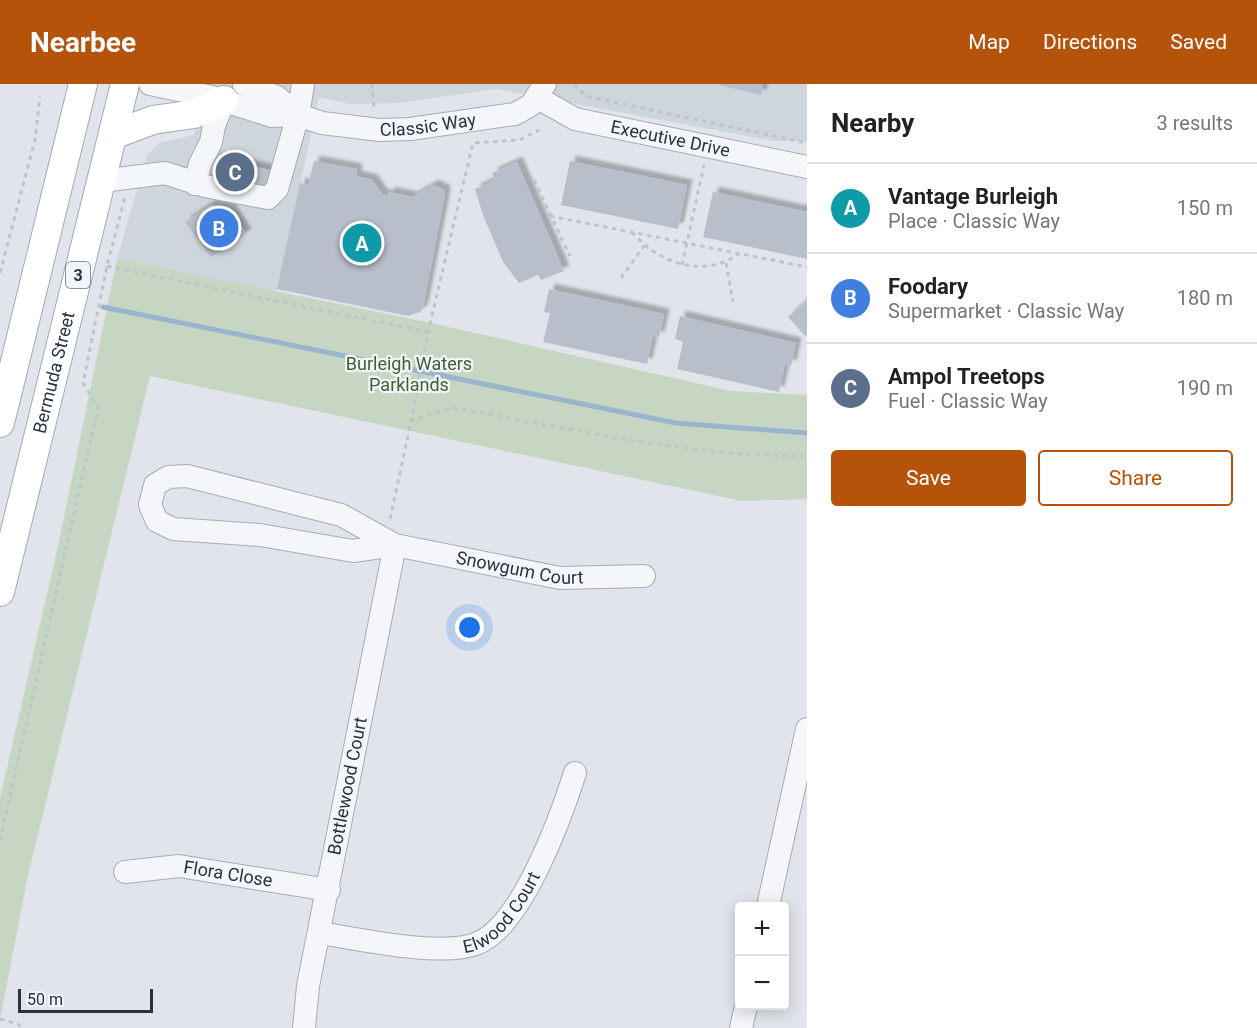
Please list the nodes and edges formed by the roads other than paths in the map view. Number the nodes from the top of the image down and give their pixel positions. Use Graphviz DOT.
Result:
graph roads {
  1 [pos="83,84"];
  2 [pos="125,84"];
  3 [pos="150,84"];
  4 [pos="303,84"];
  5 [pos="250,89"];
  6 [pos="542,91"];
  7 [pos="298,115"];
  8 [pos="113,135"];
  9 [pos="807,167"];
  10 [pos="102,181"];
  11 [pos="195,184"];
  12 [pos="0,423"];
  13 [pos="395,545"];
  14 [pos="644,576"];
  15 [pos="0,592"];
  16 [pos="807,729"];
  17 [pos="575,773"];
  18 [pos="125,872"];
  19 [pos="329,890"];
  20 [pos="769,902"];
  21 [pos="321,933"];
  22 [pos="745,1010"];
  23 [pos="304,1028"];
  24 [pos="741,1028"];
  1 -- 12 [label="main road, 3"];
  2 -- 8 [label="main road, Bermuda Street / 3"];
  3 -- 5 [label="street, Classic Way"];
  4 -- 7 [label="street"];
  5 -- 7 [label="street, Classic Way"];
  5 -- 7 [label="street, Classic Way"];
  5 -- 8 [label="main road"];
  5 -- 11 [label="street"];
  6 -- 7 [label="street, Classic Way"];
  6 -- 9 [label="street, Executive Drive"];
  7 -- 11 [label="street"];
  8 -- 10 [label="main road, Bermuda Street / 3"];
  10 -- 11 [label="street"];
  10 -- 15 [label="main road, Bermuda Street / 3"];
  13 -- 13 [label="street"];
  13 -- 14 [label="street, Snowgum Court"];
  13 -- 19 [label="street, Bottlewood Court"];
  16 -- 20 [label="street"];
  17 -- 21 [label="street, Elwood Court"];
  18 -- 19 [label="street, Flora Close"];
  19 -- 21 [label="street, Bottlewood Court"];
  21 -- 23 [label="street, Bottlewood Court"];
  22 -- 24 [label="street"];
}
